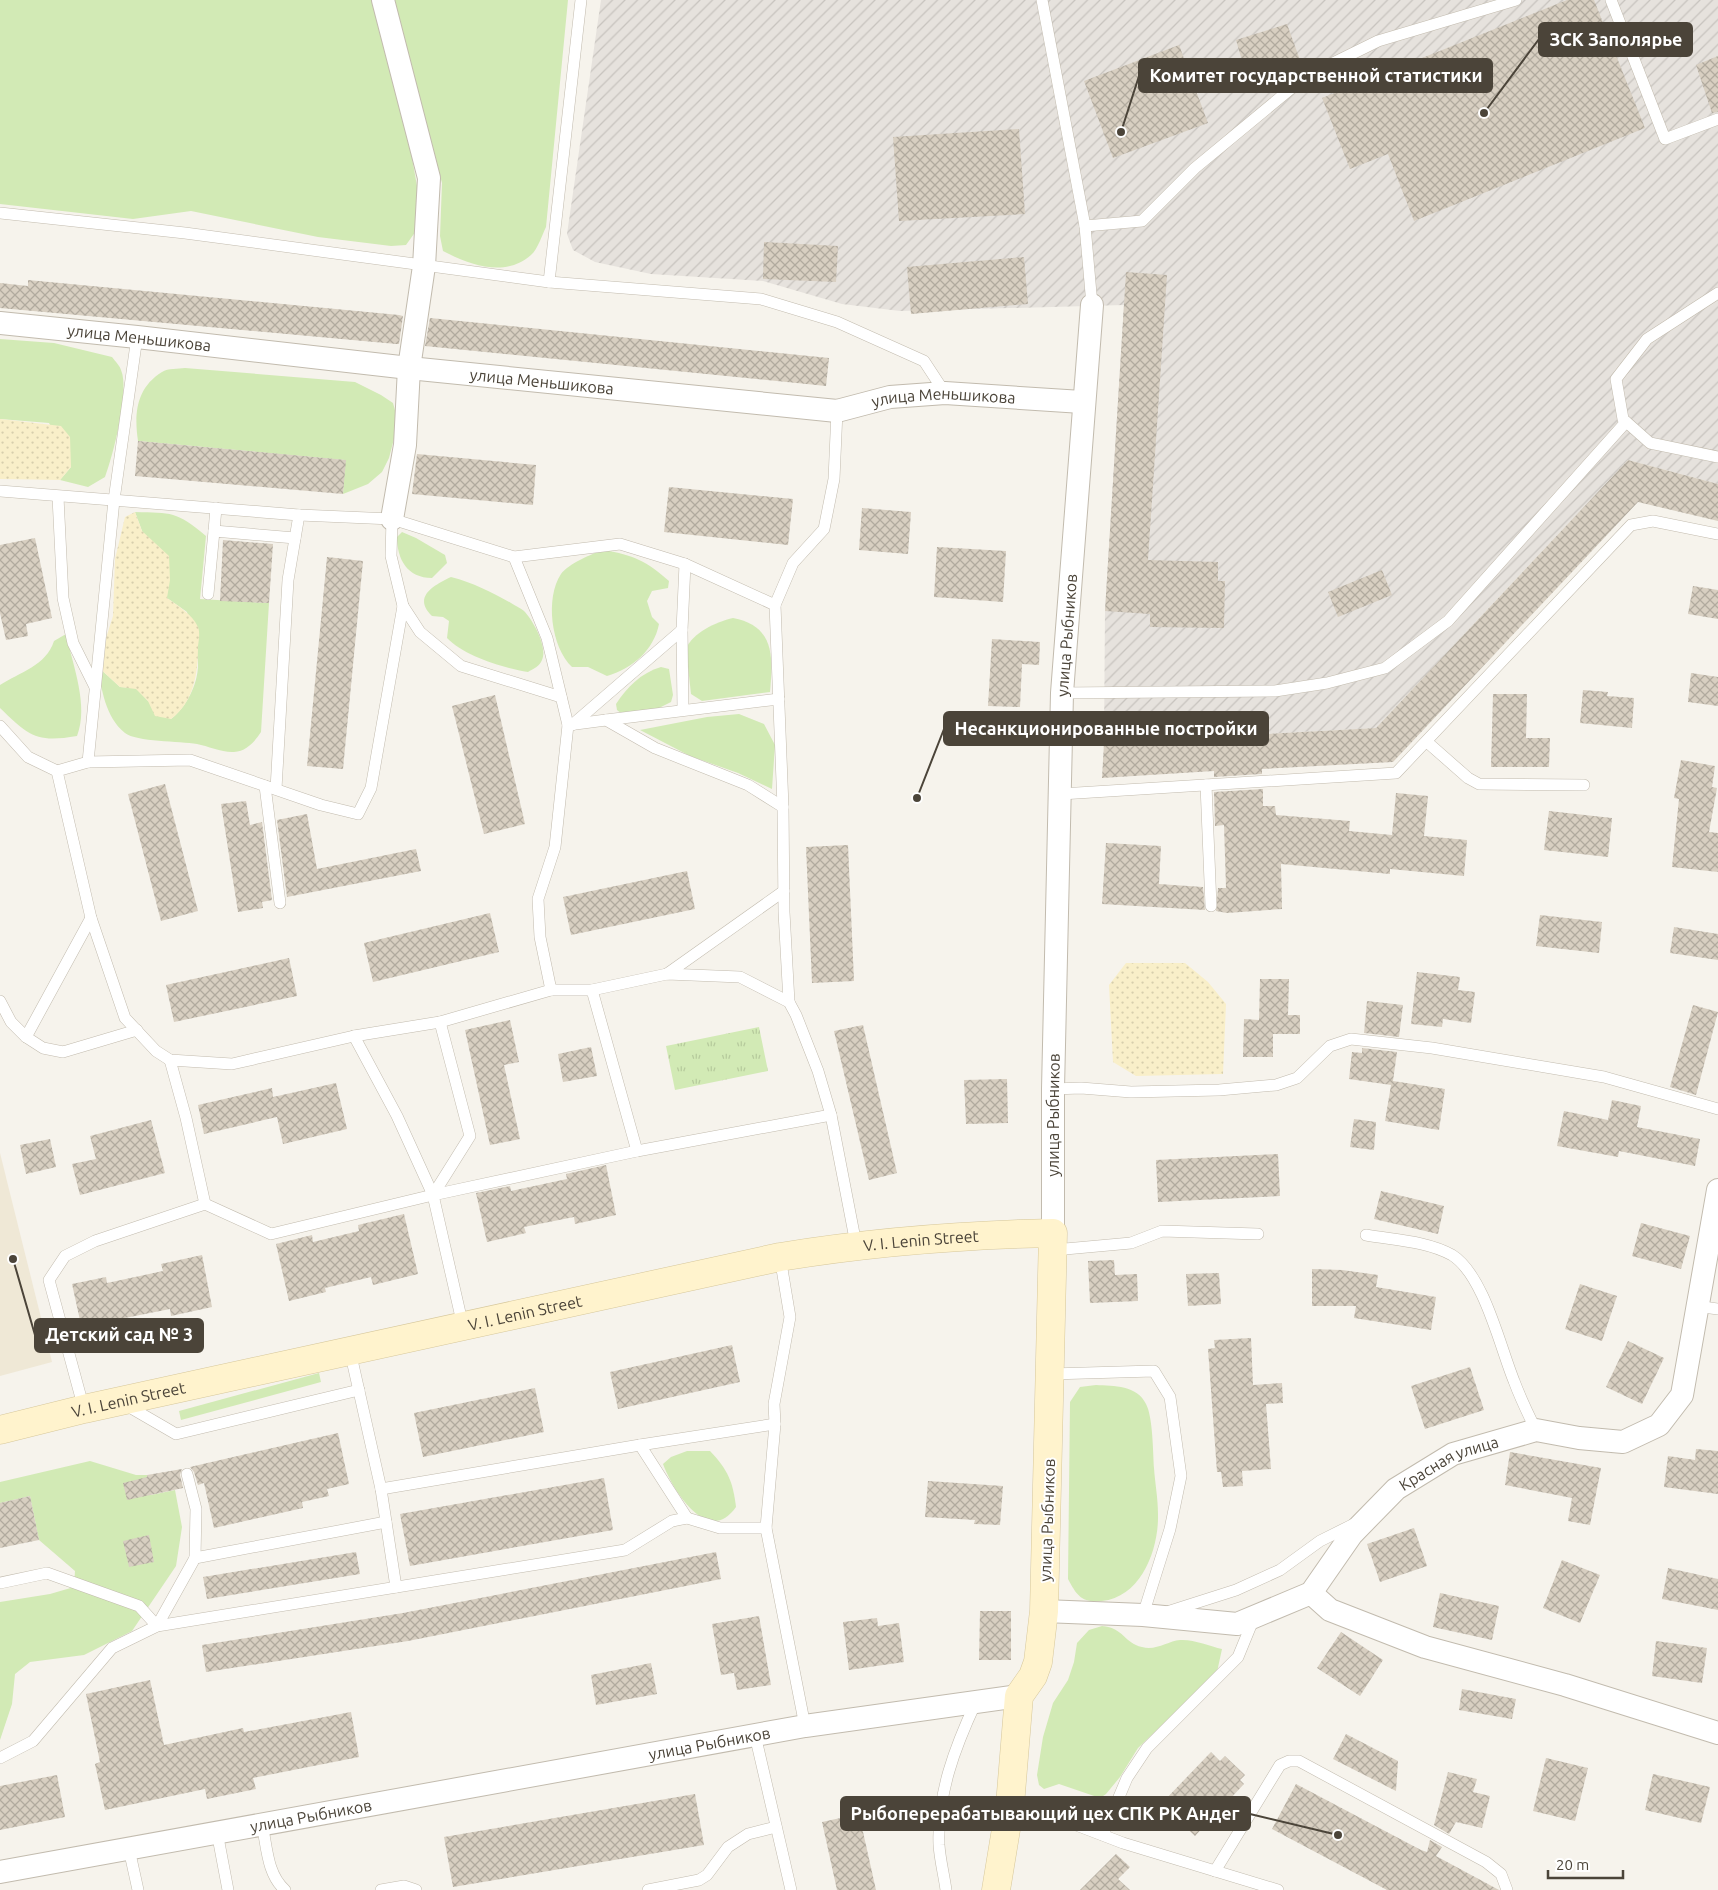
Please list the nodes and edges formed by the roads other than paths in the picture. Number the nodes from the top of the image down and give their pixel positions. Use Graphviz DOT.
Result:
graph roads {
  1 [pos="383,0"];
  2 [pos="581,0"];
  3 [pos="1042,0"];
  4 [pos="1516,0"];
  5 [pos="1612,0"];
  6 [pos="1718,118"];
  7 [pos="0,213"];
  8 [pos="1085,226"];
  9 [pos="424,266"];
  10 [pos="549,282"];
  11 [pos="1718,293"];
  12 [pos="1092,305"];
  13 [pos="0,324"];
  14 [pos="136,337"];
  15 [pos="409,368"];
  16 [pos="945,393"];
  17 [pos="1082,402"];
  18 [pos="836,411"];
  19 [pos="1626,422"];
  20 [pos="1718,456"];
  21 [pos="0,491"];
  22 [pos="58,497"];
  23 [pos="114,500"];
  24 [pos="216,508"];
  25 [pos="299,515"];
  26 [pos="392,519"];
  27 [pos="214,532"];
  28 [pos="1718,534"];
  29 [pos="295,538"];
  30 [pos="514,557"];
  31 [pos="685,564"];
  32 [pos="208,594"];
  33 [pos="775,605"];
  34 [pos="404,606"];
  35 [pos="682,630"];
  36 [pos="95,687"];
  37 [pos="1062,693"];
  38 [pos="561,697"];
  39 [pos="779,699"];
  40 [pos="684,710"];
  41 [pos="606,720"];
  42 [pos="570,725"];
  43 [pos="0,726"];
  44 [pos="1427,742"];
  45 [pos="88,762"];
  46 [pos="57,771"];
  47 [pos="1206,785"];
  48 [pos="1584,785"];
  49 [pos="270,788"];
  50 [pos="1061,794"];
  51 [pos="783,808"];
  52 [pos="784,891"];
  53 [pos="280,903"];
  54 [pos="1211,906"];
  55 [pos="91,918"];
  56 [pos="667,974"];
  57 [pos="551,990"];
  58 [pos="592,990"];
  59 [pos="0,1001"];
  60 [pos="789,1002"];
  61 [pos="440,1022"];
  62 [pos="137,1030"];
  63 [pos="354,1036"];
  64 [pos="26,1037"];
  65 [pos="170,1060"];
  66 [pos="1053,1090"];
  67 [pos="1718,1109"];
  68 [pos="831,1116"];
  69 [pos="637,1151"];
  70 [pos="1718,1190"];
  71 [pos="433,1195"];
  72 [pos="205,1204"];
  73 [pos="1258,1234"];
  74 [pos="1366,1235"];
  75 [pos="1054,1242"];
  76 [pos="856,1244"];
  77 [pos="780,1257"];
  78 [pos="1707,1307"];
  79 [pos="463,1326"];
  80 [pos="350,1351"];
  81 [pos="1050,1374"];
  82 [pos="359,1390"];
  83 [pos="120,1401"];
  84 [pos="84,1409"];
  85 [pos="775,1424"];
  86 [pos="0,1430"];
  87 [pos="1536,1430"];
  88 [pos="640,1445"];
  89 [pos="187,1474"];
  90 [pos="381,1489"];
  91 [pos="1370,1516"];
  92 [pos="687,1518"];
  93 [pos="386,1522"];
  94 [pos="766,1528"];
  95 [pos="195,1558"];
  96 [pos="0,1583"];
  97 [pos="396,1587"];
  98 [pos="1311,1593"];
  99 [pos="1044,1611"];
  100 [pos="1149,1615"];
  101 [pos="1255,1616"];
  102 [pos="157,1626"];
  103 [pos="1020,1696"];
  104 [pos="976,1702"];
  105 [pos="805,1726"];
  106 [pos="1718,1733"];
  107 [pos="755,1735"];
  108 [pos="0,1758"];
  109 [pos="1010,1805"];
  110 [pos="262,1824"];
  111 [pos="776,1827"];
  112 [pos="217,1832"];
  113 [pos="1103,1835"];
  114 [pos="129,1849"];
  115 [pos="1215,1871"];
  116 [pos="0,1872"];
  117 [pos="138,1890"];
  118 [pos="228,1890"];
  119 [pos="285,1890"];
  120 [pos="381,1890"];
  121 [pos="416,1890"];
  122 [pos="648,1890"];
  123 [pos="791,1890"];
  124 [pos="946,1890"];
  125 [pos="996,1890"];
  126 [pos="1278,1890"];
  127 [pos="1507,1890"];
  1 -- 9 [label="street"];
  2 -- 10 [label="lane"];
  3 -- 8 [label="lane"];
  4 -- 8 [label="lane"];
  5 -- 6 [label="lane"];
  7 -- 9 [label="lane"];
  8 -- 12 [label="lane"];
  9 -- 10 [label="lane"];
  9 -- 15 [label="street"];
  10 -- 16 [label="lane"];
  11 -- 19 [label="lane"];
  12 -- 17 [label="street, улица Рыбников"];
  13 -- 14 [label="street, улица Меньшикова"];
  14 -- 15 [label="street, улица Меньшикова"];
  14 -- 23 [label="lane"];
  15 -- 18 [label="street, улица Меньшикова"];
  15 -- 26 [label="street"];
  16 -- 17 [label="street, улица Меньшикова"];
  16 -- 18 [label="street, улица Меньшикова"];
  17 -- 37 [label="street, улица Рыбников"];
  18 -- 33 [label="lane"];
  19 -- 20 [label="lane"];
  19 -- 37 [label="lane"];
  21 -- 22 [label="lane"];
  22 -- 23 [label="lane"];
  22 -- 36 [label="lane"];
  23 -- 24 [label="lane"];
  23 -- 36 [label="lane"];
  24 -- 25 [label="lane"];
  24 -- 27 [label="lane"];
  25 -- 26 [label="lane"];
  25 -- 29 [label="lane"];
  26 -- 30 [label="lane"];
  26 -- 34 [label="lane"];
  27 -- 29 [label="lane"];
  27 -- 32 [label="lane"];
  28 -- 44 [label="lane"];
  29 -- 49 [label="lane"];
  30 -- 31 [label="lane"];
  30 -- 38 [label="lane"];
  31 -- 33 [label="lane"];
  31 -- 35 [label="lane"];
  33 -- 39 [label="lane"];
  34 -- 38 [label="lane"];
  34 -- 49 [label="lane"];
  35 -- 40 [label="lane"];
  35 -- 42 [label="lane"];
  36 -- 45 [label="lane"];
  37 -- 50 [label="street, улица Рыбников"];
  38 -- 42 [label="lane"];
  39 -- 40 [label="lane"];
  39 -- 51 [label="lane"];
  40 -- 41 [label="lane"];
  41 -- 42 [label="lane"];
  41 -- 51 [label="lane"];
  42 -- 57 [label="lane"];
  43 -- 46 [label="lane"];
  44 -- 47 [label="lane"];
  44 -- 48 [label="lane"];
  45 -- 46 [label="lane"];
  45 -- 49 [label="lane"];
  46 -- 55 [label="lane"];
  47 -- 50 [label="lane"];
  47 -- 54 [label="lane"];
  49 -- 53 [label="lane"];
  50 -- 66 [label="street, улица Рыбников"];
  51 -- 52 [label="lane"];
  52 -- 56 [label="lane"];
  52 -- 60 [label="lane"];
  55 -- 62 [label="lane"];
  55 -- 64 [label="lane"];
  56 -- 58 [label="lane"];
  56 -- 60 [label="lane"];
  57 -- 58 [label="lane"];
  57 -- 61 [label="lane"];
  58 -- 69 [label="lane"];
  59 -- 64 [label="lane"];
  60 -- 68 [label="lane"];
  61 -- 63 [label="lane"];
  61 -- 71 [label="lane"];
  62 -- 64 [label="lane"];
  62 -- 65 [label="lane"];
  63 -- 65 [label="lane"];
  63 -- 71 [label="lane"];
  65 -- 72 [label="lane"];
  66 -- 67 [label="lane"];
  66 -- 75 [label="street, улица Рыбников"];
  68 -- 69 [label="lane"];
  68 -- 76 [label="lane"];
  69 -- 71 [label="lane"];
  70 -- 78 [label="street, Красная улица"];
  71 -- 72 [label="lane"];
  71 -- 79 [label="lane"];
  72 -- 84 [label="lane"];
  73 -- 75 [label="lane"];
  74 -- 87 [label="lane"];
  75 -- 76 [label="main road, V. I. Lenin Street"];
  75 -- 81 [label="main road, улица Рыбников"];
  76 -- 77 [label="main road, V. I. Lenin Street"];
  77 -- 79 [label="main road, V. I. Lenin Street"];
  77 -- 85 [label="lane"];
  78 -- 87 [label="street, Красная улица"];
  79 -- 80 [label="main road, V. I. Lenin Street"];
  80 -- 82 [label="lane"];
  80 -- 83 [label="main road, V. I. Lenin Street"];
  81 -- 99 [label="main road, улица Рыбников"];
  81 -- 100 [label="lane"];
  82 -- 83 [label="lane"];
  82 -- 90 [label="lane"];
  83 -- 84 [label="main road, V. I. Lenin Street"];
  84 -- 86 [label="main road, V. I. Lenin Street"];
  85 -- 88 [label="lane"];
  85 -- 94 [label="lane"];
  87 -- 91 [label="street, Красная улица"];
  88 -- 90 [label="lane"];
  88 -- 92 [label="lane"];
  89 -- 95 [label="lane"];
  90 -- 93 [label="lane"];
  91 -- 98 [label="street, Красная улица"];
  91 -- 100 [label="lane"];
  92 -- 94 [label="lane"];
  92 -- 97 [label="lane"];
  93 -- 95 [label="lane"];
  93 -- 97 [label="lane"];
  94 -- 105 [label="lane"];
  95 -- 102 [label="lane"];
  96 -- 102 [label="lane"];
  97 -- 102 [label="lane"];
  98 -- 101 [label="street"];
  98 -- 106 [label="street"];
  99 -- 100 [label="street"];
  99 -- 103 [label="main road, улица Рыбников"];
  100 -- 101 [label="street"];
  101 -- 113 [label="lane"];
  102 -- 108 [label="lane"];
  103 -- 104 [label="street, улица Рыбников"];
  103 -- 109 [label="main road"];
  104 -- 105 [label="street, улица Рыбников"];
  104 -- 124 [label="lane"];
  105 -- 107 [label="street, улица Рыбников"];
  107 -- 110 [label="street, улица Рыбников"];
  107 -- 111 [label="lane"];
  109 -- 113 [label="lane"];
  109 -- 125 [label="main road"];
  110 -- 112 [label="street, улица Рыбников"];
  110 -- 119 [label="lane"];
  111 -- 122 [label="lane"];
  111 -- 123 [label="lane"];
  112 -- 114 [label="street, улица Рыбников"];
  112 -- 118 [label="lane"];
  113 -- 115 [label="lane"];
  114 -- 116 [label="street, улица Рыбников"];
  114 -- 117 [label="lane"];
  115 -- 126 [label="lane"];
  115 -- 127 [label="lane"];
  120 -- 121 [label="lane"];
}
